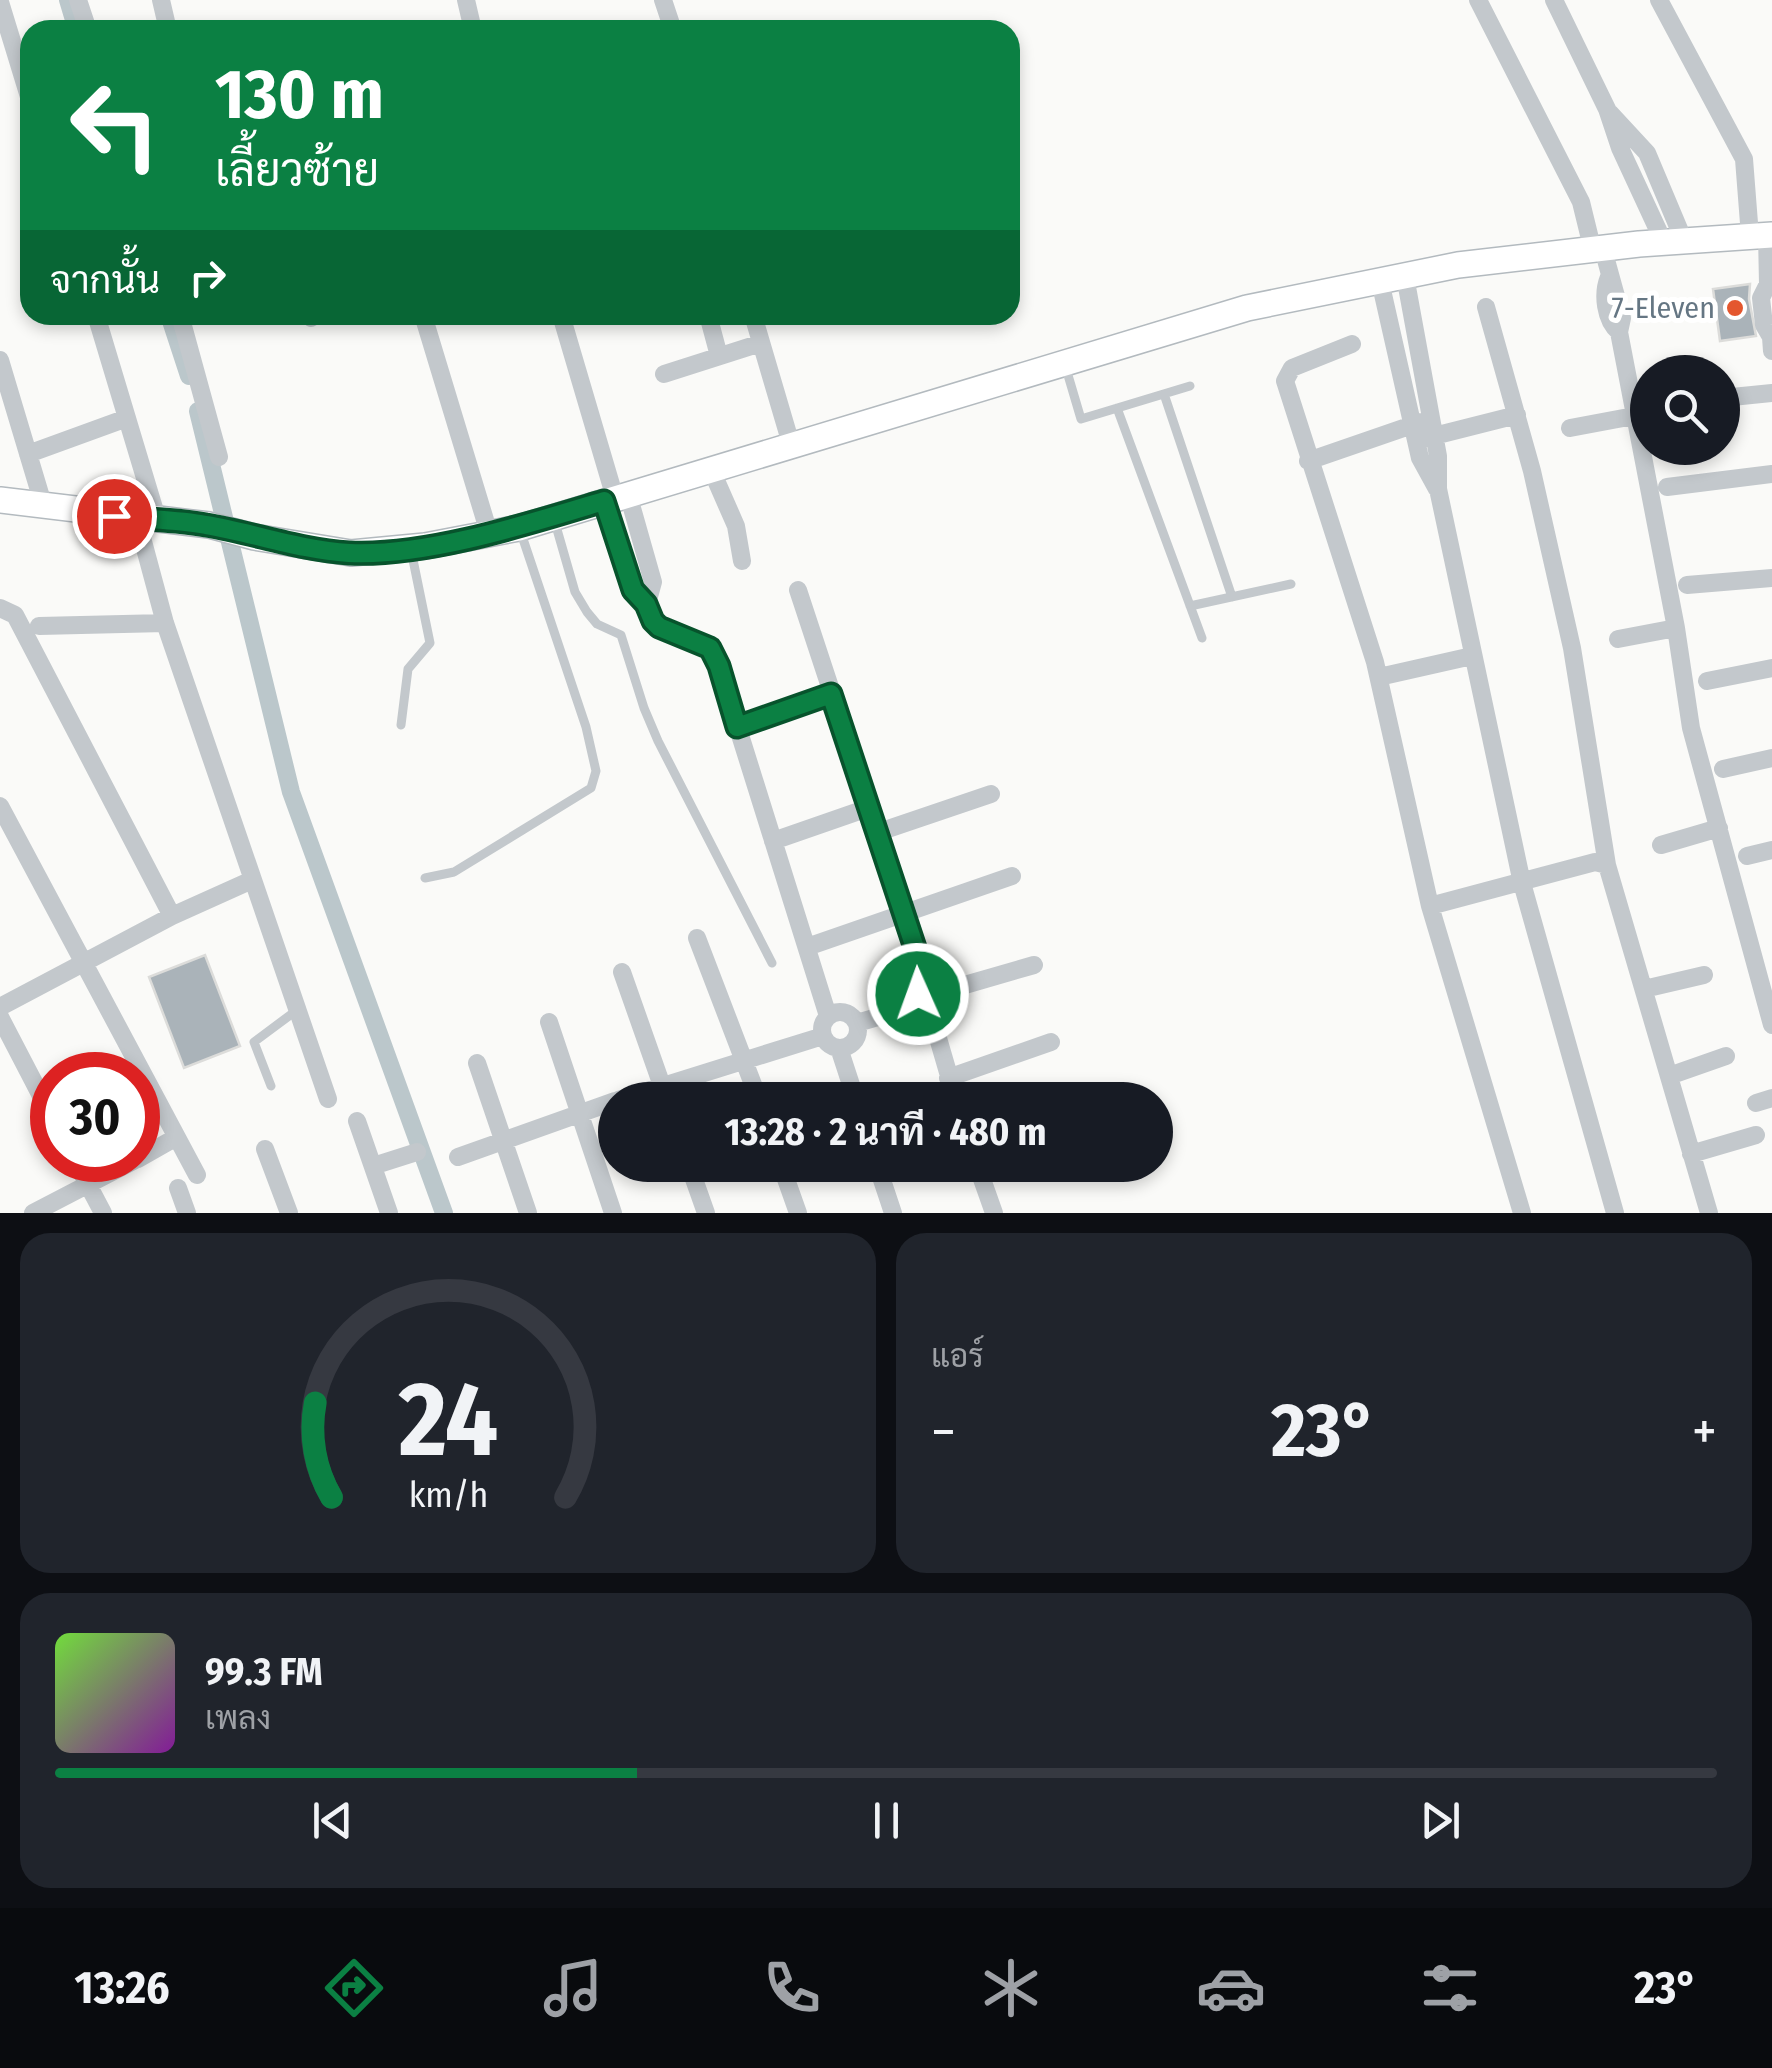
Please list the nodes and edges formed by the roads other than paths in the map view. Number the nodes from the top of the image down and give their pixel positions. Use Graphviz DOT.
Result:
graph roads {
  1 [pos="1478,0"];
  2 [pos="1554,0"];
  3 [pos="1659,0"];
  4 [pos="0,2"];
  5 [pos="20,67"];
  6 [pos="1763,236"];
  7 [pos="1674,242"];
  8 [pos="1598,250"];
  9 [pos="1393,278"];
  10 [pos="1770,288"];
  11 [pos="1486,307"];
  12 [pos="99,325"];
  13 [pos="183,325"];
  14 [pos="426,325"];
  15 [pos="565,325"];
  16 [pos="711,325"];
  17 [pos="755,325"];
  18 [pos="1416,332"];
  19 [pos="1771,336"];
  20 [pos="1393,338"];
  21 [pos="761,343"];
  22 [pos="1352,344"];
  23 [pos="1772,351"];
  24 [pos="719,356"];
  25 [pos="0,360"];
  26 [pos="1064,362"];
  27 [pos="664,374"];
  28 [pos="1190,386"];
  29 [pos="1772,392"];
  30 [pos="1164,394"];
  31 [pos="1630,394"];
  32 [pos="1740,396"];
  33 [pos="1116,408"];
  34 [pos="1518,415"];
  35 [pos="1630,417"];
  36 [pos="128,418"];
  37 [pos="1570,428"];
  38 [pos="1423,430"];
  39 [pos="791,444"];
  40 [pos="28,454"];
  41 [pos="218,458"];
  42 [pos="1308,460"];
  43 [pos="1644,465"];
  44 [pos="711,469"];
  45 [pos="1772,474"];
  46 [pos="1667,487"];
  47 [pos="616,498"];
  48 [pos="0,500"];
  49 [pos="44,507"];
  50 [pos="554,516"];
  51 [pos="147,518"];
  52 [pos="520,528"];
  53 [pos="489,534"];
  54 [pos="411,548"];
  55 [pos="742,561"];
  56 [pos="1772,578"];
  57 [pos="1291,584"];
  58 [pos="1687,585"];
  59 [pos="798,590"];
  60 [pos="1232,597"];
  61 [pos="1190,606"];
  62 [pos="0,608"];
  63 [pos="166,623"];
  64 [pos="39,626"];
  65 [pos="1676,628"];
  66 [pos="1202,638"];
  67 [pos="1618,639"];
  68 [pos="1472,656"];
  69 [pos="1772,668"];
  70 [pos="1379,677"];
  71 [pos="1707,681"];
  72 [pos="831,694"];
  73 [pos="401,724"];
  74 [pos="737,727"];
  75 [pos="1772,758"];
  76 [pos="1723,769"];
  77 [pos="991,794"];
  78 [pos="0,806"];
  79 [pos="868,808"];
  80 [pos="1719,828"];
  81 [pos="876,833"];
  82 [pos="773,842"];
  83 [pos="1661,845"];
  84 [pos="1772,850"];
  85 [pos="1747,856"];
  86 [pos="1606,865"];
  87 [pos="1012,876"];
  88 [pos="426,878"];
  89 [pos="252,880"];
  90 [pos="1522,883"];
  91 [pos="1430,906"];
  92 [pos="904,913"];
  93 [pos="172,916"];
  94 [pos="697,938"];
  95 [pos="807,946"];
  96 [pos="772,962"];
  97 [pos="83,963"];
  98 [pos="1034,965"];
  99 [pos="622,972"];
  100 [pos="1704,974"];
  101 [pos="926,981"];
  102 [pos="951,989"];
  103 [pos="1644,989"];
  104 [pos="0,1007"];
  105 [pos="925,1009"];
  106 [pos="298,1010"];
  107 [pos="828,1016"];
  108 [pos="0,1017"];
  109 [pos="549,1022"];
  110 [pos="857,1023"];
  111 [pos="1772,1025"];
  112 [pos="823,1036"];
  113 [pos="1051,1042"];
  114 [pos="839,1048"];
  115 [pos="1726,1056"];
  116 [pos="746,1061"];
  117 [pos="476,1063"];
  118 [pos="30,1075"];
  119 [pos="1669,1076"];
  120 [pos="948,1078"];
  121 [pos="660,1082"];
  122 [pos="690,1082"];
  123 [pos="753,1082"];
  124 [pos="850,1082"];
  125 [pos="949,1082"];
  126 [pos="272,1086"];
  127 [pos="328,1098"];
  128 [pos="598,1108"];
  129 [pos="579,1114"];
  130 [pos="357,1121"];
  131 [pos="1756,1135"];
  132 [pos="175,1138"];
  133 [pos="504,1140"];
  134 [pos="160,1146"];
  135 [pos="265,1149"];
  136 [pos="417,1152"];
  137 [pos="1691,1154"];
  138 [pos="458,1157"];
  139 [pos="373,1166"];
  140 [pos="197,1175"];
  141 [pos="87,1182"];
  142 [pos="96,1182"];
  143 [pos="696,1182"];
  144 [pos="787,1182"];
  145 [pos="883,1182"];
  146 [pos="984,1182"];
  147 [pos="89,1186"];
  148 [pos="178,1188"];
  149 [pos="33,1213"];
  150 [pos="103,1213"];
  151 [pos="187,1213"];
  152 [pos="289,1213"];
  153 [pos="390,1213"];
  154 [pos="528,1213"];
  155 [pos="612,1213"];
  156 [pos="706,1213"];
  157 [pos="798,1213"];
  158 [pos="893,1213"];
  159 [pos="994,1213"];
  160 [pos="1522,1213"];
  161 [pos="1616,1213"];
  162 [pos="1709,1213"];
  1 -- 8 [label="street"];
  2 -- 7 [label="street"];
  3 -- 6 [label="street"];
  4 -- 5 [label="street"];
  6 -- 7 [label="street"];
  6 -- 10 [label="street"];
  7 -- 8 [label="street"];
  8 -- 9 [label="street"];
  8 -- 31 [label="street"];
  9 -- 18 [label="street"];
  9 -- 20 [label="street"];
  9 -- 26 [label="street"];
  10 -- 19 [label="street"];
  11 -- 34 [label="street"];
  12 -- 36 [label="street"];
  13 -- 41 [label="street"];
  14 -- 53 [label="street"];
  15 -- 47 [label="street"];
  16 -- 24 [label="street"];
  17 -- 21 [label="street"];
  18 -- 20 [label="street"];
  18 -- 38 [label="street"];
  19 -- 23 [label="street"];
  20 -- 38 [label="street"];
  21 -- 24 [label="street"];
  21 -- 39 [label="street"];
  22 -- 42 [label="street"];
  24 -- 27 [label="street"];
  25 -- 40 [label="street"];
  26 -- 33 [label="lane"];
  26 -- 39 [label="street"];
  28 -- 30 [label="lane"];
  29 -- 32 [label="street"];
  30 -- 33 [label="lane"];
  30 -- 60 [label="lane"];
  33 -- 61 [label="lane"];
  34 -- 38 [label="street"];
  34 -- 86 [label="street"];
  35 -- 37 [label="street"];
  36 -- 40 [label="street"];
  36 -- 51 [label="street"];
  38 -- 42 [label="street"];
  38 -- 68 [label="street"];
  39 -- 44 [label="street"];
  40 -- 49 [label="street"];
  42 -- 70 [label="street"];
  43 -- 65 [label="street"];
  44 -- 47 [label="street"];
  44 -- 55 [label="street"];
  45 -- 46 [label="street"];
  47 -- 50 [label="street"];
  47 -- 74 [label="street"];
  48 -- 49 [label="street"];
  49 -- 51 [label="street"];
  50 -- 52 [label="street"];
  50 -- 96 [label="lane"];
  51 -- 54 [label="street"];
  51 -- 63 [label="street"];
  52 -- 53 [label="street"];
  52 -- 88 [label="lane"];
  53 -- 54 [label="street"];
  54 -- 73 [label="lane"];
  56 -- 58 [label="street"];
  57 -- 60 [label="lane"];
  59 -- 72 [label="street"];
  60 -- 61 [label="lane"];
  61 -- 66 [label="lane"];
  62 -- 93 [label="street"];
  63 -- 64 [label="street"];
  63 -- 89 [label="street"];
  65 -- 67 [label="street"];
  65 -- 80 [label="street"];
  68 -- 70 [label="street"];
  68 -- 90 [label="street"];
  69 -- 71 [label="street"];
  70 -- 91 [label="street"];
  72 -- 74 [label="street"];
  72 -- 79 [label="street"];
  74 -- 82 [label="street"];
  75 -- 76 [label="street"];
  77 -- 81 [label="street"];
  78 -- 97 [label="street"];
  79 -- 81 [label="street"];
  79 -- 82 [label="street"];
  80 -- 83 [label="street"];
  80 -- 111 [label="street"];
  81 -- 92 [label="street"];
  82 -- 95 [label="street"];
  84 -- 85 [label="street"];
  86 -- 90 [label="street"];
  86 -- 103 [label="street"];
  87 -- 92 [label="street"];
  89 -- 93 [label="street"];
  89 -- 106 [label="street"];
  90 -- 91 [label="street"];
  90 -- 161 [label="street"];
  91 -- 160 [label="street"];
  92 -- 95 [label="street"];
  92 -- 101 [label="street"];
  93 -- 97 [label="street"];
  94 -- 116 [label="street"];
  95 -- 107 [label="street"];
  97 -- 104 [label="street"];
  97 -- 132 [label="street"];
  98 -- 102 [label="street"];
  99 -- 121 [label="street"];
  100 -- 103 [label="street"];
  101 -- 102 [label="street"];
  101 -- 105 [label="street"];
  102 -- 105 [label="street"];
  103 -- 119 [label="street"];
  105 -- 110 [label="street"];
  105 -- 120 [label="street"];
  106 -- 126 [label="lane"];
  106 -- 127 [label="street"];
  107 -- 110 [label="street"];
  107 -- 112 [label="street"];
  108 -- 118 [label="street"];
  109 -- 129 [label="street"];
  110 -- 114 [label="street"];
  112 -- 114 [label="street"];
  112 -- 116 [label="street"];
  113 -- 120 [label="street"];
  114 -- 124 [label="street"];
  115 -- 119 [label="street"];
  116 -- 122 [label="street"];
  116 -- 123 [label="street"];
  117 -- 133 [label="street"];
  119 -- 137 [label="street"];
  120 -- 125 [label="street"];
  128 -- 129 [label="street"];
  129 -- 133 [label="street"];
  129 -- 155 [label="street"];
  130 -- 139 [label="street"];
  131 -- 137 [label="street"];
  132 -- 134 [label="street"];
  132 -- 140 [label="street"];
  133 -- 138 [label="street"];
  133 -- 154 [label="street"];
  135 -- 152 [label="street"];
  136 -- 139 [label="street"];
  137 -- 162 [label="street"];
  139 -- 153 [label="street"];
  141 -- 147 [label="street"];
  142 -- 147 [label="street"];
  143 -- 156 [label="street"];
  144 -- 157 [label="street"];
  145 -- 158 [label="street"];
  146 -- 159 [label="street"];
  147 -- 149 [label="street"];
  147 -- 150 [label="street"];
  148 -- 151 [label="street"];
}
